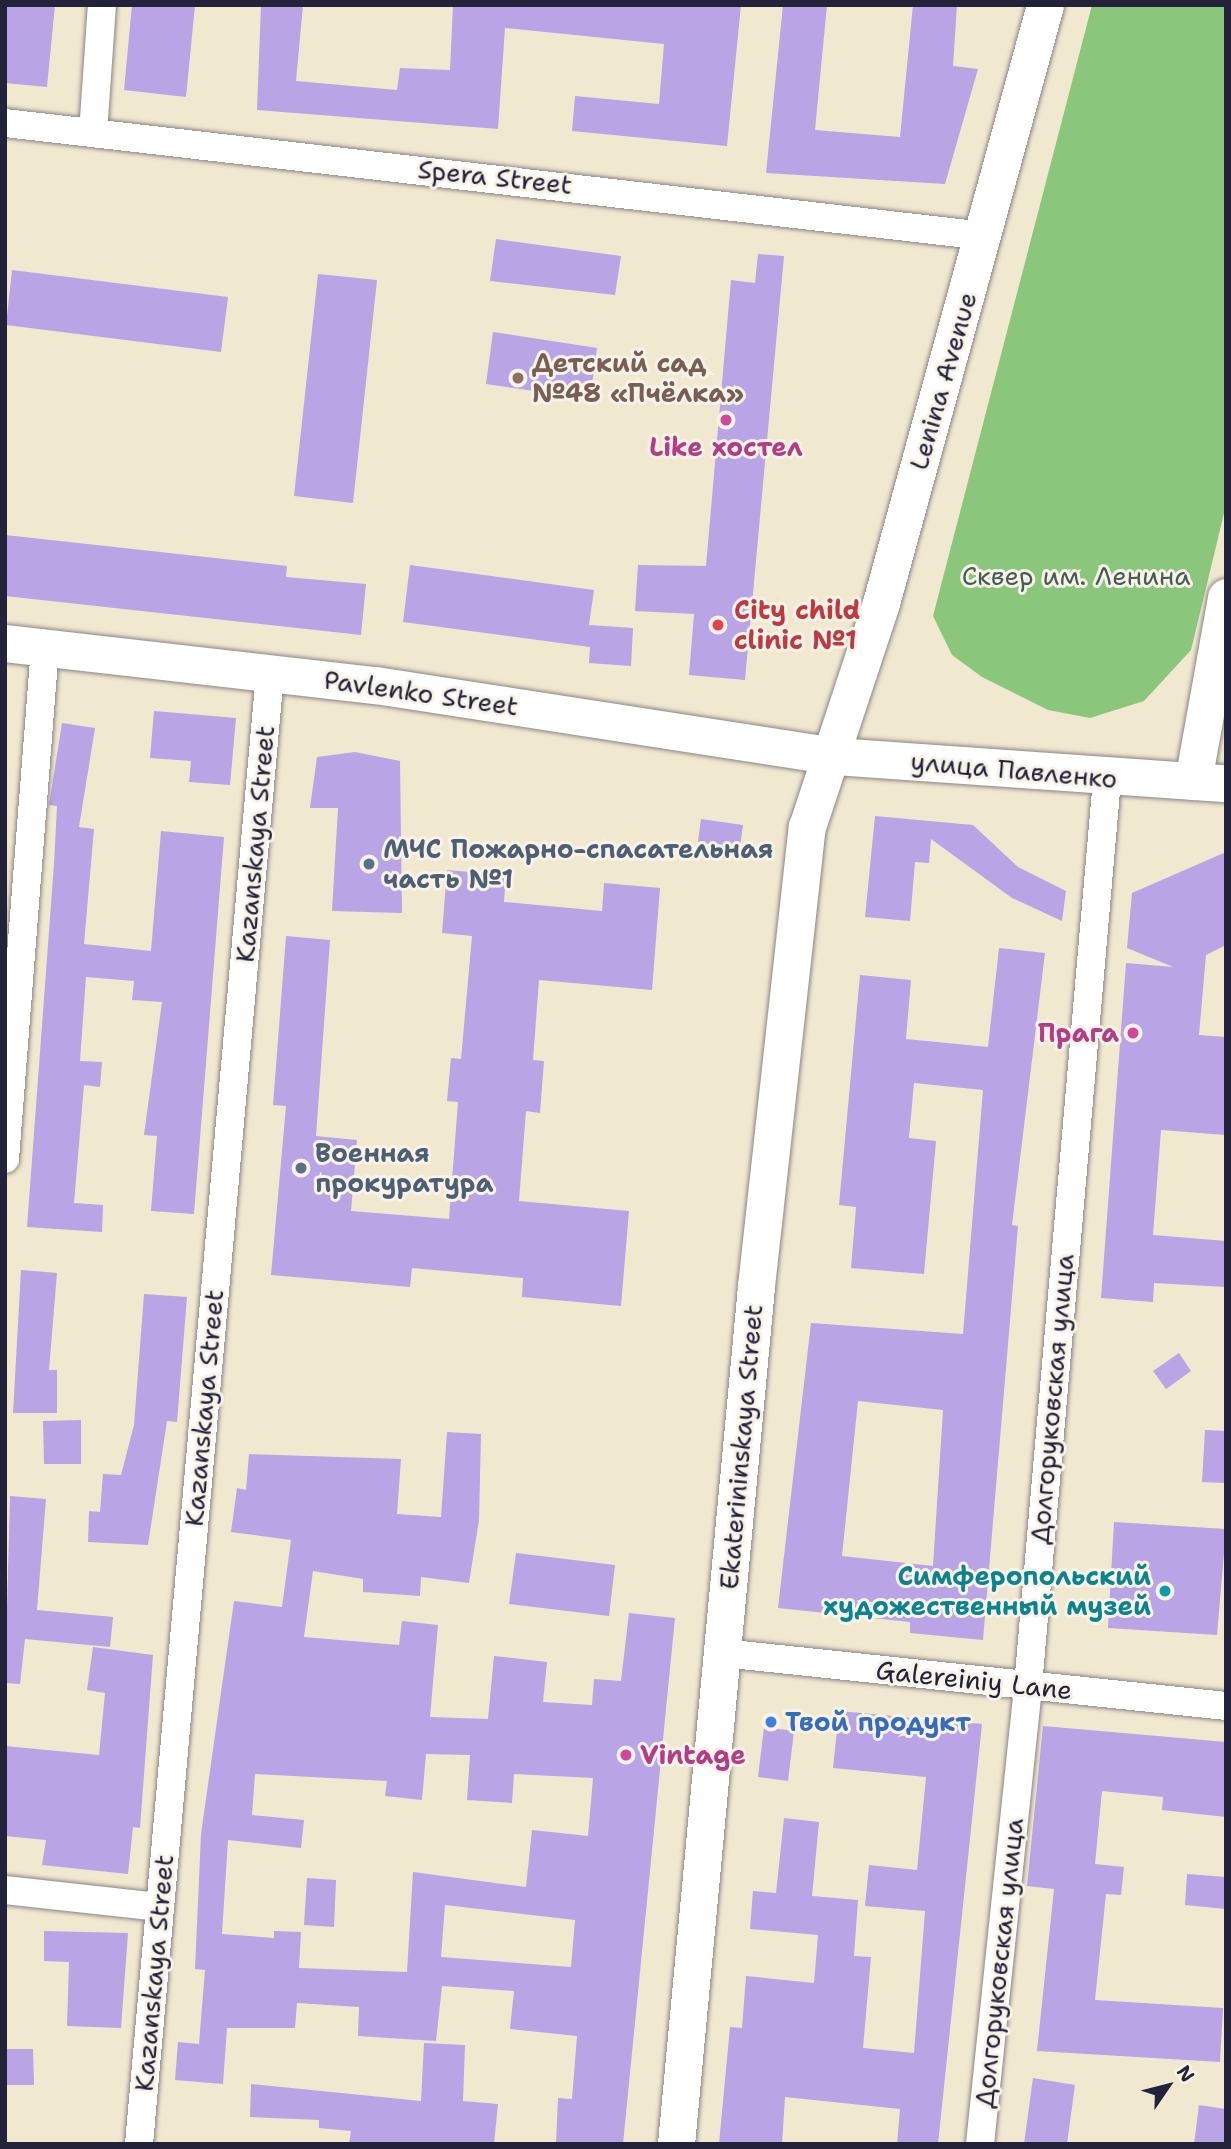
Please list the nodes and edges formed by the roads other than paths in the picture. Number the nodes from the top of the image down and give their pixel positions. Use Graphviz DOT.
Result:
graph roads {
  1 [pos="102,5"];
  2 [pos="1045,5"];
  3 [pos="5,123"];
  4 [pos="93,133"];
  5 [pos="985,236"];
  6 [pos="1226,597"];
  7 [pos="5,643"];
  8 [pos="45,647"];
  9 [pos="270,673"];
  10 [pos="835,756"];
  11 [pos="1107,779"];
  12 [pos="1209,782"];
  13 [pos="5,1159"];
  14 [pos="722,1653"];
  15 [pos="1028,1686"];
  16 [pos="1226,1706"];
  17 [pos="5,1890"];
  18 [pos="160,1907"];
  19 [pos="139,2144"];
  20 [pos="676,2144"];
  21 [pos="980,2144"];
  1 -- 4 [label="street"];
  2 -- 5 [label="main road, Lenina Avenue"];
  3 -- 4 [label="street, Spera Street"];
  4 -- 5 [label="street, Spera Street"];
  5 -- 10 [label="main road, Lenina Avenue"];
  6 -- 12 [label="main road"];
  7 -- 8 [label="main road, Pavlenko Street"];
  8 -- 9 [label="main road, Pavlenko Street"];
  8 -- 13 [label="street"];
  9 -- 10 [label="main road, Pavlenko Street"];
  9 -- 18 [label="street, Kazanskaya Street"];
  10 -- 11 [label="main road, улица Павленко"];
  10 -- 14 [label="main road, Ekaterininskaya Street"];
  11 -- 12 [label="main road, улица Павленко"];
  11 -- 15 [label="street, Долгоруковская улица"];
  14 -- 15 [label="street, Galereiniy Lane"];
  14 -- 20 [label="main road, Ekaterininskaya Street"];
  15 -- 16 [label="street, Galereiniy Lane"];
  15 -- 21 [label="street, Долгоруковская улица"];
  17 -- 18 [label="street"];
  18 -- 19 [label="street, Kazanskaya Street"];
}
